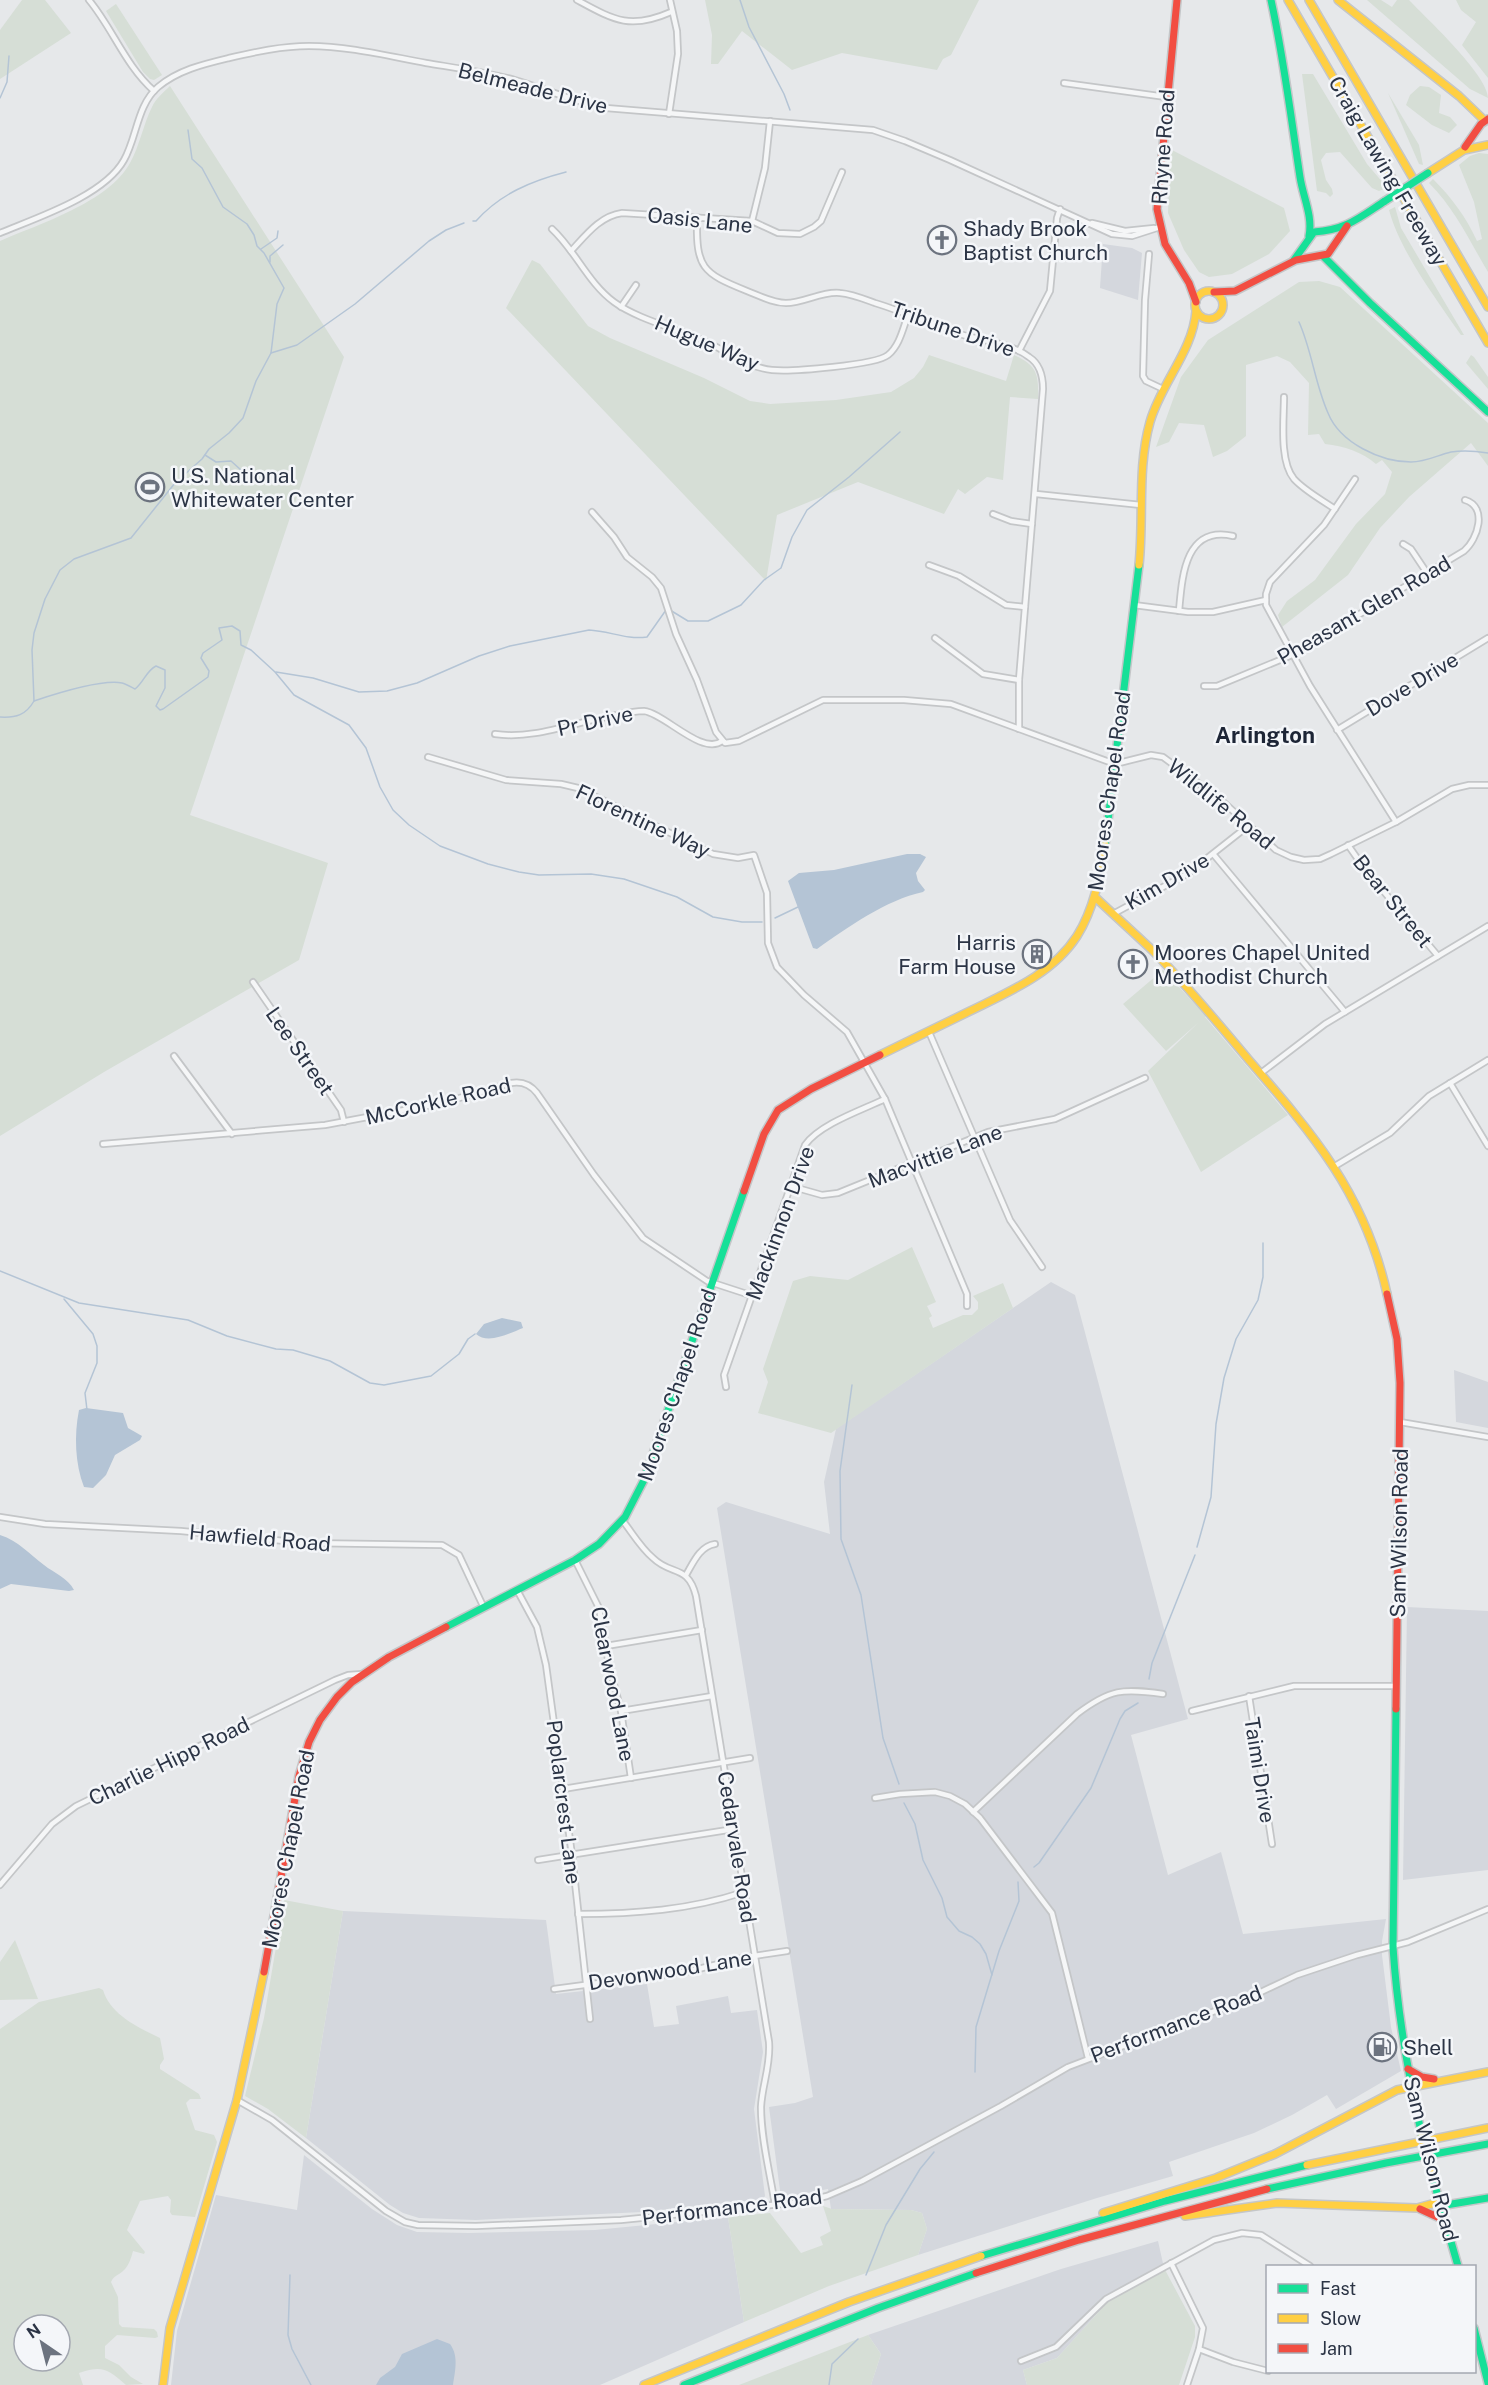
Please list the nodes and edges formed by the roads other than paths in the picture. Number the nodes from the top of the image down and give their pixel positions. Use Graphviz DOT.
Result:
graph roads {
  1 [pos="89,0"];
  2 [pos="577,0"];
  3 [pos="670,0"];
  4 [pos="1177,0"];
  5 [pos="1271,0"];
  6 [pos="1288,0"];
  7 [pos="1309,0"];
  8 [pos="1338,0"];
  9 [pos="671,12"];
  10 [pos="1064,83"];
  11 [pos="154,90"];
  12 [pos="1166,97"];
  13 [pos="669,114"];
  14 [pos="1486,120"];
  15 [pos="770,121"];
  16 [pos="1488,145"];
  17 [pos="1462,151"];
  18 [pos="842,172"];
  19 [pos="1060,209"];
  20 [pos="697,218"];
  21 [pos="752,221"];
  22 [pos="1347,226"];
  23 [pos="1160,227"];
  24 [pos="552,229"];
  25 [pos="0,233"];
  26 [pos="1309,236"];
  27 [pos="1306,244"];
  28 [pos="571,250"];
  29 [pos="1149,254"];
  30 [pos="1319,256"];
  31 [pos="1294,260"];
  32 [pos="636,285"];
  33 [pos="1190,286"];
  34 [pos="1236,291"];
  35 [pos="1211,292"];
  36 [pos="1196,302"];
  37 [pos="621,307"];
  38 [pos="1223,307"];
  39 [pos="1488,307"];
  40 [pos="1196,310"];
  41 [pos="908,315"];
  42 [pos="1211,319"];
  43 [pos="1194,328"];
  44 [pos="1488,343"];
  45 [pos="1019,351"];
  46 [pos="1163,389"];
  47 [pos="1284,397"];
  48 [pos="1488,412"];
  49 [pos="1355,479"];
  50 [pos="1036,494"];
  51 [pos="1465,500"];
  52 [pos="1141,505"];
  53 [pos="1335,509"];
  54 [pos="592,512"];
  55 [pos="993,514"];
  56 [pos="1032,524"];
  57 [pos="1233,536"];
  58 [pos="1402,543"];
  59 [pos="929,566"];
  60 [pos="1427,573"];
  61 [pos="1266,600"];
  62 [pos="1134,605"];
  63 [pos="1025,607"];
  64 [pos="1179,611"];
  65 [pos="935,638"];
  66 [pos="1488,638"];
  67 [pos="1292,655"];
  68 [pos="1019,680"];
  69 [pos="1204,686"];
  70 [pos="1019,729"];
  71 [pos="1336,730"];
  72 [pos="495,735"];
  73 [pos="722,741"];
  74 [pos="428,757"];
  75 [pos="1115,764"];
  76 [pos="1488,785"];
  77 [pos="1396,822"];
  78 [pos="1248,826"];
  79 [pos="1348,845"];
  80 [pos="1214,855"];
  81 [pos="1095,897"];
  82 [pos="1113,914"];
  83 [pos="1488,926"];
  84 [pos="1438,957"];
  85 [pos="253,982"];
  86 [pos="1345,1012"];
  87 [pos="929,1032"];
  88 [pos="174,1056"];
  89 [pos="1488,1060"];
  90 [pos="865,1063"];
  91 [pos="1261,1073"];
  92 [pos="1145,1078"];
  93 [pos="1450,1083"];
  94 [pos="885,1099"];
  95 [pos="344,1122"];
  96 [pos="1488,1129"];
  97 [pos="232,1134"];
  98 [pos="1481,1134"];
  99 [pos="975,1137"];
  100 [pos="104,1144"];
  101 [pos="1488,1146"];
  102 [pos="911,1163"];
  103 [pos="1335,1166"];
  104 [pos="790,1186"];
  105 [pos="1042,1267"];
  106 [pos="712,1284"];
  107 [pos="753,1296"];
  108 [pos="967,1306"];
  109 [pos="726,1387"];
  110 [pos="1400,1422"];
  111 [pos="1488,1437"];
  112 [pos="0,1517"];
  113 [pos="623,1521"];
  114 [pos="715,1544"];
  115 [pos="575,1560"];
  116 [pos="686,1575"];
  117 [pos="517,1590"];
  118 [pos="484,1608"];
  119 [pos="702,1630"];
  120 [pos="606,1646"];
  121 [pos="362,1674"];
  122 [pos="1396,1686"];
  123 [pos="1163,1695"];
  124 [pos="712,1696"];
  125 [pos="1249,1696"];
  126 [pos="621,1711"];
  127 [pos="1192,1711"];
  128 [pos="750,1758"];
  129 [pos="723,1762"];
  130 [pos="631,1778"];
  131 [pos="563,1789"];
  132 [pos="875,1798"];
  133 [pos="974,1812"];
  134 [pos="734,1829"];
  135 [pos="1272,1844"];
  136 [pos="572,1855"];
  137 [pos="538,1860"];
  138 [pos="0,1885"];
  139 [pos="744,1892"];
  140 [pos="1488,1909"];
  141 [pos="578,1914"];
  142 [pos="1393,1947"];
  143 [pos="787,1951"];
  144 [pos="754,1956"];
  145 [pos="587,1983"];
  146 [pos="554,1989"];
  147 [pos="590,2019"];
  148 [pos="1089,2058"];
  149 [pos="1408,2069"];
  150 [pos="1488,2072"];
  151 [pos="1449,2079"];
  152 [pos="1411,2086"];
  153 [pos="237,2100"];
  154 [pos="1488,2127"];
  155 [pos="1488,2144"];
  156 [pos="1488,2198"];
  157 [pos="1440,2204"];
  158 [pos="775,2205"];
  159 [pos="1417,2208"];
  160 [pos="1152,2220"];
  161 [pos="1444,2220"];
  162 [pos="1061,2230"];
  163 [pos="1170,2263"];
  164 [pos="1308,2265"];
  165 [pos="1458,2265"];
  166 [pos="1476,2336"];
  167 [pos="1199,2349"];
  168 [pos="1021,2361"];
  169 [pos="1266,2370"];
  170 [pos="1488,2383"];
  171 [pos="163,2385"];
  172 [pos="644,2385"];
  173 [pos="684,2385"];
  174 [pos="1187,2385"];
  1 -- 11 [label="street"];
  2 -- 9 [label="street"];
  3 -- 9 [label="street"];
  4 -- 12 [label="main road, Rhyne Road"];
  5 -- 26 [label="main road"];
  6 -- 44 [label="main road, Craig Lawing Freeway"];
  7 -- 39 [label="main road, Craig Lawing Freeway"];
  8 -- 14 [label="main road"];
  9 -- 13 [label="street"];
  10 -- 12 [label="street"];
  11 -- 13 [label="street, Belmeade Drive"];
  11 -- 25 [label="street"];
  12 -- 23 [label="main road, Rhyne Road"];
  13 -- 15 [label="street, Belmeade Drive"];
  14 -- 17 [label="main road"];
  15 -- 19 [label="street, Belmeade Drive"];
  15 -- 21 [label="street"];
  16 -- 17 [label="main road"];
  17 -- 22 [label="main road, bridge"];
  18 -- 21 [label="street, Oasis Lane"];
  19 -- 23 [label="street, Belmeade Drive"];
  19 -- 45 [label="street"];
  20 -- 21 [label="street, Oasis Lane"];
  20 -- 28 [label="street, Oasis Lane"];
  20 -- 41 [label="street, Tribune Drive"];
  22 -- 26 [label="main road"];
  22 -- 30 [label="main road"];
  23 -- 33 [label="main road, Rhyne Road"];
  24 -- 28 [label="street, Hugue Way"];
  26 -- 27 [label="main road"];
  27 -- 30 [label="main road"];
  27 -- 31 [label="main road"];
  28 -- 37 [label="street, Hugue Way"];
  29 -- 46 [label="street"];
  30 -- 31 [label="main road"];
  30 -- 48 [label="main road"];
  31 -- 34 [label="main road"];
  32 -- 37 [label="street"];
  33 -- 35 [label="main road"];
  33 -- 36 [label="main road, Rhyne Road"];
  34 -- 35 [label="main road"];
  34 -- 38 [label="main road"];
  35 -- 36 [label="main road"];
  35 -- 38 [label="main road"];
  36 -- 40 [label="main road"];
  37 -- 41 [label="street, Hugue Way"];
  38 -- 42 [label="main road"];
  40 -- 42 [label="main road"];
  40 -- 43 [label="main road, Moores Chapel Road"];
  41 -- 45 [label="street, Tribune Drive"];
  42 -- 43 [label="main road"];
  43 -- 46 [label="main road, Moores Chapel Road"];
  45 -- 50 [label="street, Tribune Drive"];
  46 -- 52 [label="main road, Moores Chapel Road"];
  47 -- 53 [label="street"];
  49 -- 53 [label="street"];
  50 -- 52 [label="street"];
  50 -- 56 [label="street, Tribune Drive"];
  51 -- 60 [label="street, Pheasant Glen Road"];
  52 -- 62 [label="main road, Moores Chapel Road"];
  53 -- 61 [label="street"];
  54 -- 73 [label="street"];
  55 -- 56 [label="street"];
  56 -- 63 [label="street, Tribune Drive"];
  57 -- 64 [label="street"];
  58 -- 60 [label="street"];
  59 -- 63 [label="street"];
  60 -- 67 [label="street, Pheasant Glen Road"];
  61 -- 64 [label="street"];
  61 -- 67 [label="street"];
  62 -- 64 [label="street"];
  62 -- 75 [label="main road, Moores Chapel Road"];
  63 -- 68 [label="street, Tribune Drive"];
  65 -- 68 [label="street"];
  66 -- 71 [label="street, Dove Drive"];
  67 -- 69 [label="street, Pheasant Glen Road"];
  67 -- 71 [label="street"];
  68 -- 70 [label="street, Tribune Drive"];
  70 -- 73 [label="street, Pr Drive"];
  70 -- 75 [label="street, Pr Drive"];
  71 -- 77 [label="street"];
  72 -- 73 [label="street, Pr Drive"];
  74 -- 90 [label="street, Florentine Way"];
  75 -- 78 [label="street, Wildlife Road"];
  75 -- 81 [label="main road, Moores Chapel Road"];
  76 -- 77 [label="street, Wildlife Road"];
  77 -- 79 [label="street, Wildlife Road"];
  78 -- 79 [label="street, Wildlife Road"];
  78 -- 80 [label="street, Kim Drive"];
  79 -- 84 [label="street, Bear Street"];
  80 -- 82 [label="street, Kim Drive"];
  80 -- 86 [label="street"];
  81 -- 82 [label="main road, Sam Wilson Road"];
  81 -- 87 [label="main road, Moores Chapel Road"];
  82 -- 91 [label="main road, Sam Wilson Road"];
  83 -- 84 [label="street"];
  84 -- 86 [label="street"];
  85 -- 95 [label="street, Lee Street"];
  86 -- 91 [label="street"];
  87 -- 90 [label="main road, Moores Chapel Road"];
  87 -- 99 [label="street"];
  88 -- 97 [label="street"];
  89 -- 93 [label="street"];
  90 -- 94 [label="street"];
  90 -- 106 [label="main road, Moores Chapel Road"];
  91 -- 103 [label="main road, Sam Wilson Road"];
  92 -- 99 [label="street, Macvittie Lane"];
  93 -- 98 [label="street"];
  93 -- 103 [label="street"];
  94 -- 102 [label="street"];
  94 -- 104 [label="street, Mackinnon Drive"];
  95 -- 97 [label="street, McCorkle Road"];
  95 -- 106 [label="street, McCorkle Road"];
  96 -- 98 [label="street"];
  97 -- 100 [label="street, McCorkle Road"];
  98 -- 101 [label="street"];
  99 -- 102 [label="street, Macvittie Lane"];
  99 -- 105 [label="street"];
  102 -- 104 [label="street, Macvittie Lane"];
  102 -- 108 [label="street"];
  103 -- 110 [label="main road, Sam Wilson Road"];
  104 -- 107 [label="street, Mackinnon Drive"];
  106 -- 107 [label="street, McCorkle Road"];
  106 -- 113 [label="main road, Moores Chapel Road"];
  107 -- 109 [label="street, Mackinnon Drive"];
  110 -- 111 [label="street"];
  110 -- 122 [label="main road, Sam Wilson Road"];
  112 -- 118 [label="street, Hawfield Road"];
  113 -- 115 [label="main road, Moores Chapel Road"];
  113 -- 116 [label="street"];
  114 -- 116 [label="street"];
  115 -- 117 [label="main road, Moores Chapel Road"];
  115 -- 120 [label="street, Clearwood Lane"];
  116 -- 119 [label="street, Cedarvale Road"];
  117 -- 118 [label="main road, Moores Chapel Road"];
  117 -- 131 [label="street, Poplarcrest Lane"];
  118 -- 121 [label="main road, Moores Chapel Road"];
  119 -- 120 [label="street"];
  119 -- 124 [label="street, Cedarvale Road"];
  120 -- 126 [label="street, Clearwood Lane"];
  121 -- 138 [label="street, Charlie Hipp Road"];
  121 -- 153 [label="main road, Moores Chapel Road"];
  122 -- 125 [label="street"];
  122 -- 142 [label="main road, Sam Wilson Road"];
  123 -- 133 [label="street"];
  124 -- 126 [label="street"];
  124 -- 129 [label="street, Cedarvale Road"];
  125 -- 127 [label="street"];
  125 -- 135 [label="street, Taimi Drive"];
  126 -- 130 [label="street, Clearwood Lane"];
  128 -- 129 [label="street"];
  129 -- 130 [label="street"];
  129 -- 134 [label="street, Cedarvale Road"];
  130 -- 131 [label="street"];
  131 -- 136 [label="street, Poplarcrest Lane"];
  132 -- 133 [label="street"];
  133 -- 148 [label="street"];
  134 -- 136 [label="street"];
  134 -- 139 [label="street, Cedarvale Road"];
  136 -- 137 [label="street"];
  136 -- 141 [label="street, Poplarcrest Lane"];
  139 -- 141 [label="street"];
  139 -- 144 [label="street, Cedarvale Road"];
  140 -- 142 [label="street, Performance Road"];
  141 -- 145 [label="street, Poplarcrest Lane"];
  142 -- 148 [label="street, Performance Road"];
  142 -- 149 [label="main road, Sam Wilson Road"];
  143 -- 144 [label="street, Devonwood Lane"];
  144 -- 145 [label="street, Devonwood Lane"];
  144 -- 158 [label="street, Cedarvale Road"];
  145 -- 146 [label="street, Devonwood Lane"];
  145 -- 147 [label="street, Poplarcrest Lane"];
  148 -- 158 [label="street, Performance Road"];
  149 -- 151 [label="main road"];
  149 -- 152 [label="main road, Sam Wilson Road"];
  150 -- 151 [label="main road"];
  151 -- 152 [label="main road"];
  152 -- 157 [label="main road, Sam Wilson Road, bridge"];
  152 -- 162 [label="main road"];
  153 -- 158 [label="street, Performance Road"];
  153 -- 171 [label="main road, Moores Chapel Road"];
  154 -- 162 [label="main road"];
  155 -- 160 [label="main road"];
  156 -- 157 [label="main road"];
  157 -- 159 [label="main road"];
  157 -- 161 [label="main road, Sam Wilson Road"];
  159 -- 160 [label="main road"];
  159 -- 161 [label="main road"];
  160 -- 173 [label="main road"];
  161 -- 165 [label="main road, Sam Wilson Road"];
  162 -- 172 [label="main road"];
  163 -- 164 [label="street"];
  163 -- 167 [label="street"];
  163 -- 168 [label="street"];
  166 -- 170 [label="main road"];
  167 -- 169 [label="street"];
  167 -- 174 [label="street"];
}
